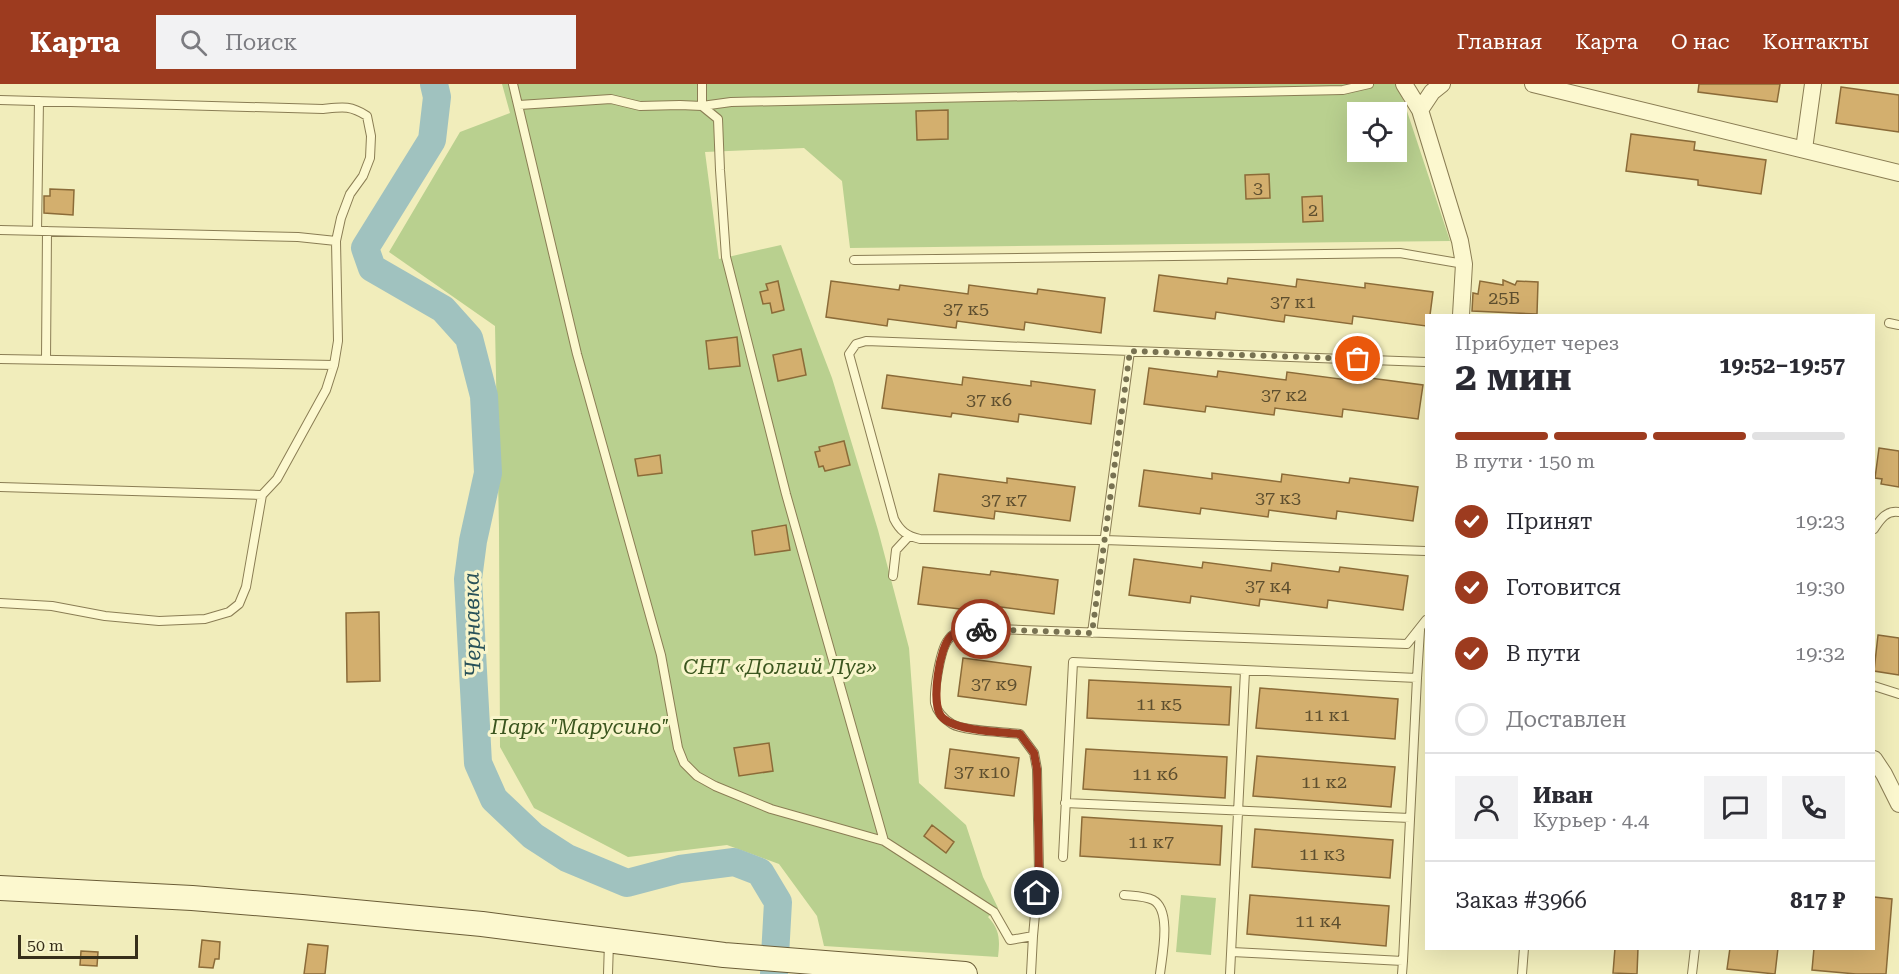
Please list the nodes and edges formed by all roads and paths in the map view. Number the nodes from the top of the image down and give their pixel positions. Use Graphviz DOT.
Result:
graph roads {
  1 [pos="513,84"];
  2 [pos="702,84"];
  3 [pos="1369,84"];
  4 [pos="1404,84"];
  5 [pos="1422,84"];
  6 [pos="1442,84"];
  7 [pos="1533,84"];
  8 [pos="1812,84"];
  9 [pos="0,100"];
  10 [pos="39,102"];
  11 [pos="519,105"];
  12 [pos="702,106"];
  13 [pos="1420,110"];
  14 [pos="1804,149"];
  15 [pos="1899,173"];
  16 [pos="0,230"];
  17 [pos="37,231"];
  18 [pos="47,231"];
  19 [pos="336,241"];
  20 [pos="854,260"];
  21 [pos="1464,264"];
  22 [pos="1461,314"];
  23 [pos="1889,323"];
  24 [pos="1899,325"];
  25 [pos="1130,351"];
  26 [pos="0,359"];
  27 [pos="46,360"];
  28 [pos="1425,362"];
  29 [pos="333,365"];
  30 [pos="0,487"];
  31 [pos="262,495"];
  32 [pos="1899,512"];
  33 [pos="1875,527"];
  34 [pos="909,536"];
  35 [pos="1104,540"];
  36 [pos="1425,551"];
  37 [pos="893,576"];
  38 [pos="0,603"];
  39 [pos="1425,622"];
  40 [pos="1420,630"];
  41 [pos="1092,633"];
  42 [pos="1245,671"];
  43 [pos="1417,678"];
  44 [pos="1875,686"];
  45 [pos="1899,694"];
  46 [pos="1875,760"];
  47 [pos="1065,803"];
  48 [pos="1899,804"];
  49 [pos="1239,810"];
  50 [pos="1410,818"];
  51 [pos="884,841"];
  52 [pos="1063,857"];
  53 [pos="0,888"];
  54 [pos="1124,895"];
  55 [pos="1033,936"];
  56 [pos="609,942"];
  57 [pos="1524,950"];
  58 [pos="1695,950"];
  59 [pos="1232,951"];
  60 [pos="1402,961"];
  61 [pos="608,974"];
  62 [pos="965,974"];
  63 [pos="1031,974"];
  64 [pos="1160,974"];
  65 [pos="1230,974"];
  66 [pos="1402,974"];
  67 [pos="1522,974"];
  68 [pos="1692,974"];
  1 -- 11 [label="lane"];
  2 -- 12 [label="lane"];
  3 -- 12 [label="lane"];
  4 -- 13 [label="street"];
  5 -- 13 [label="street"];
  6 -- 13 [label="street"];
  7 -- 14 [label="street"];
  8 -- 14 [label="street"];
  9 -- 10 [label="lane"];
  10 -- 17 [label="lane"];
  10 -- 19 [label="lane"];
  11 -- 12 [label="lane"];
  11 -- 51 [label="lane"];
  12 -- 51 [label="lane"];
  13 -- 21 [label="street"];
  14 -- 15 [label="street"];
  16 -- 17 [label="lane"];
  17 -- 18 [label="lane"];
  18 -- 19 [label="lane"];
  18 -- 27 [label="lane"];
  19 -- 29 [label="lane"];
  20 -- 21 [label="lane"];
  21 -- 22 [label="street"];
  23 -- 24 [label="lane"];
  25 -- 28 [label="lane"];
  25 -- 34 [label="lane"];
  25 -- 35 [label="lane"];
  26 -- 27 [label="lane"];
  27 -- 29 [label="lane"];
  29 -- 31 [label="lane"];
  30 -- 31 [label="lane"];
  31 -- 38 [label="lane"];
  32 -- 33 [label="lane"];
  34 -- 35 [label="lane"];
  34 -- 37 [label="lane"];
  35 -- 36 [label="lane"];
  35 -- 41 [label="lane"];
  39 -- 40 [label="lane"];
  40 -- 41 [label="lane"];
  40 -- 43 [label="lane"];
  41 -- 55 [label="lane"];
  42 -- 43 [label="lane"];
  42 -- 47 [label="lane"];
  42 -- 49 [label="lane"];
  43 -- 50 [label="lane"];
  44 -- 45 [label="lane"];
  46 -- 48 [label="street"];
  47 -- 49 [label="lane"];
  47 -- 52 [label="lane"];
  49 -- 50 [label="lane"];
  49 -- 59 [label="lane"];
  50 -- 60 [label="lane"];
  51 -- 55 [label="lane"];
  53 -- 56 [label="street"];
  54 -- 64 [label="lane"];
  55 -- 63 [label="lane"];
  56 -- 61 [label="lane"];
  56 -- 62 [label="street"];
  57 -- 67 [label="lane"];
  58 -- 68 [label="lane"];
  59 -- 60 [label="lane"];
  59 -- 65 [label="lane"];
  60 -- 66 [label="lane"];
}
